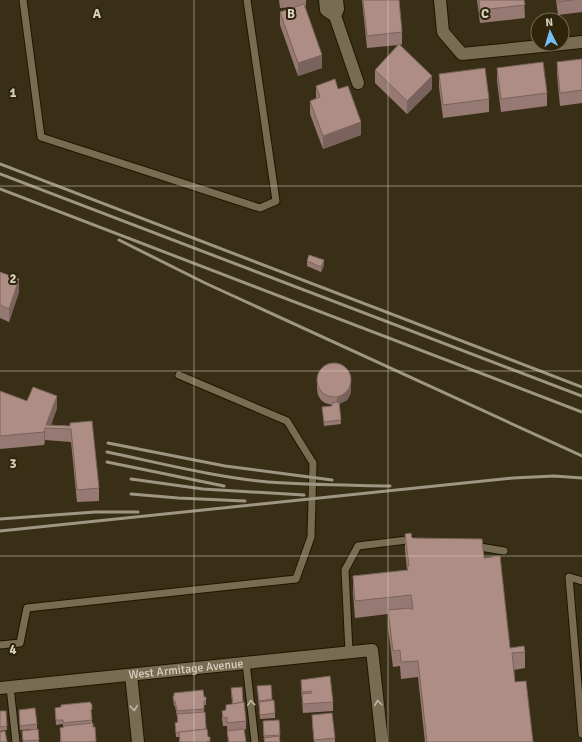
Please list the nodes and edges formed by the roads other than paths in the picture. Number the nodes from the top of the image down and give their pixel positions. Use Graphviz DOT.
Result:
graph roads {
  1 [pos="23,0"];
  2 [pos="248,0"];
  3 [pos="325,0"];
  4 [pos="337,0"];
  5 [pos="440,0"];
  6 [pos="335,16"];
  7 [pos="582,42"];
  8 [pos="358,83"];
  9 [pos="179,375"];
  10 [pos="422,541"];
  11 [pos="467,545"];
  12 [pos="504,551"];
  13 [pos="582,581"];
  14 [pos="0,645"];
  15 [pos="349,652"];
  16 [pos="246,663"];
  17 [pos="131,675"];
  18 [pos="5,688"];
  19 [pos="582,734"];
  20 [pos="16,742"];
  21 [pos="138,742"];
  22 [pos="255,742"];
  23 [pos="382,742"];
  1 -- 2 [label="lane"];
  3 -- 6 [label="street"];
  4 -- 6 [label="street"];
  5 -- 7 [label="street"];
  6 -- 8 [label="street"];
  9 -- 14 [label="lane"];
  10 -- 15 [label="lane"];
  11 -- 12 [label="lane"];
  13 -- 19 [label="lane"];
  15 -- 16 [label="street, West Armitage Avenue"];
  23 -- 15 [label="street, West Armitage Avenue, one-way"];
  16 -- 17 [label="street, West Armitage Avenue"];
  22 -- 16 [label="lane, one-way"];
  17 -- 18 [label="street, West Armitage Avenue"];
  17 -- 21 [label="street, one-way"];
  18 -- 20 [label="lane"];
}
